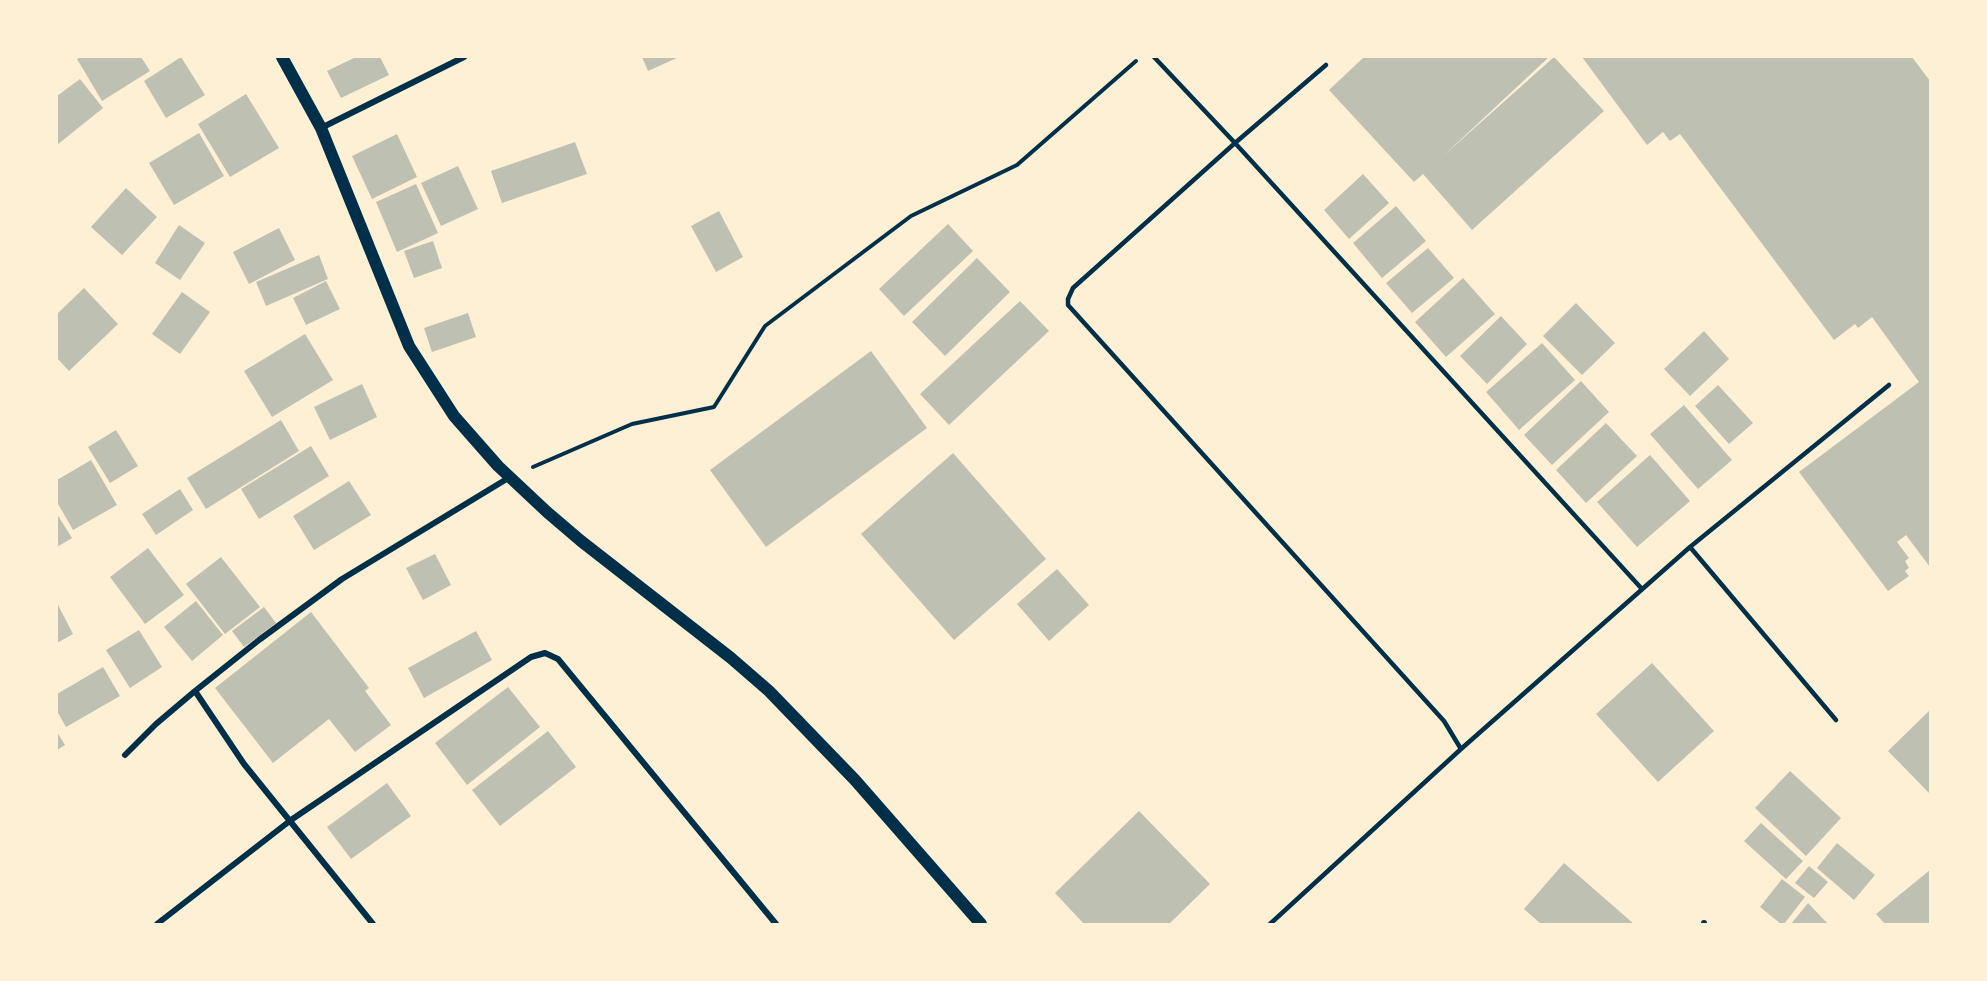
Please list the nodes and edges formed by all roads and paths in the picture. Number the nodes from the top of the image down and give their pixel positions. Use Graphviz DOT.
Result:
graph roads {
  1 [pos="282,57"];
  2 [pos="464,57"];
  3 [pos="1141,57"];
  4 [pos="1154,57"];
  5 [pos="1326,65"];
  6 [pos="321,128"];
  7 [pos="1235,143"];
  8 [pos="1889,385"];
  9 [pos="510,477"];
  10 [pos="1690,547"];
  11 [pos="1642,589"];
  12 [pos="195,691"];
  13 [pos="1836,720"];
  14 [pos="1461,749"];
  15 [pos="125,755"];
  16 [pos="291,820"];
  17 [pos="156,924"];
  18 [pos="373,924"];
  19 [pos="776,924"];
  20 [pos="981,924"];
  21 [pos="1270,924"];
  1 -- 6 [label="main road"];
  2 -- 6 [label="street"];
  3 -- 9 [label="path"];
  4 -- 7 [label="lane"];
  5 -- 7 [label="lane"];
  6 -- 9 [label="main road"];
  7 -- 11 [label="lane"];
  7 -- 14 [label="lane"];
  8 -- 10 [label="lane"];
  9 -- 12 [label="street"];
  9 -- 20 [label="main road"];
  10 -- 11 [label="lane"];
  10 -- 13 [label="lane"];
  11 -- 14 [label="lane"];
  12 -- 15 [label="street"];
  12 -- 16 [label="street"];
  14 -- 21 [label="lane"];
  16 -- 17 [label="street"];
  16 -- 18 [label="street"];
  16 -- 19 [label="street"];
}
